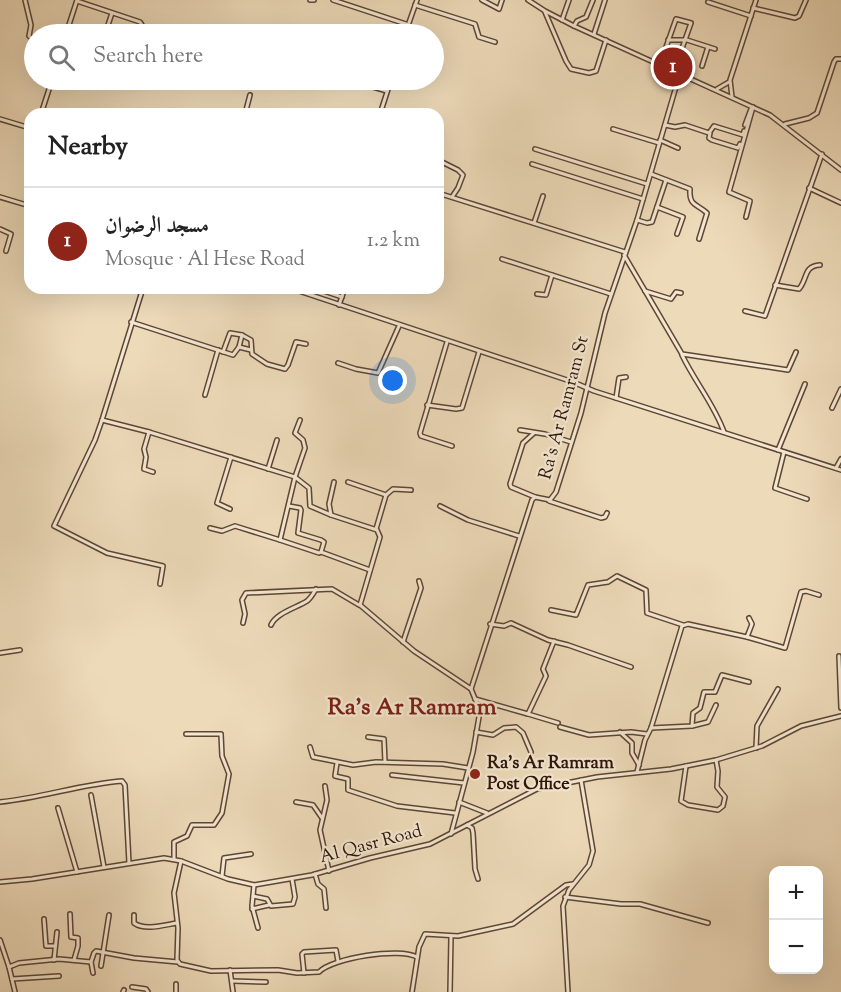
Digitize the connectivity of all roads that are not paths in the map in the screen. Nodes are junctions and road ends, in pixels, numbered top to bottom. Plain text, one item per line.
1 (26, 0) edge
2 (77, 0) edge
3 (333, 0) edge
4 (417, 0) edge
5 (482, 0) edge
6 (502, 0) edge
7 (528, 0) edge
8 (569, 0) edge
9 (593, 0) edge
10 (605, 0) edge
11 (756, 0) edge
12 (806, 0) edge
13 (708, 2) dead end
14 (415, 5) junction
15 (753, 8) junction
16 (545, 11) junction
17 (112, 13) junction
18 (751, 16) junction
19 (562, 20) junction
20 (31, 24) edge
21 (69, 24) edge
22 (108, 24) edge
23 (142, 24) edge
24 (406, 24) edge
25 (409, 24) edge
26 (574, 26) junction
27 (594, 34) junction
28 (606, 40) junction
29 (668, 40) junction
30 (685, 40) junction
31 (495, 42) dead end
32 (708, 47) junction
33 (715, 50) dead end
34 (680, 54) dead end
35 (841, 59) edge
36 (660, 64) junction
37 (702, 66) dead end
38 (680, 73) junction
39 (730, 80) junction
40 (716, 89) junction
41 (49, 90) edge
42 (384, 90) edge
43 (387, 91) joint
44 (250, 95) dead end
45 (732, 97) junction
46 (753, 107) junction
47 (43, 108) edge
48 (247, 108) edge
49 (382, 108) edge
50 (0, 119) edge
51 (784, 124) junction
52 (664, 125) junction
53 (24, 127) edge
54 (613, 129) dead end
55 (710, 133) junction
56 (743, 135) junction
57 (660, 142) junction
58 (741, 142) junction
59 (678, 148) dead end
60 (535, 149) dead end
61 (822, 154) junction
62 (444, 163) edge
63 (532, 164) dead end
64 (841, 170) edge
65 (651, 174) junction
66 (666, 180) junction
67 (647, 184) junction
68 (809, 188) junction
69 (444, 195) edge
70 (543, 196) dead end
71 (0, 197) edge
72 (452, 197) junction
73 (643, 199) junction
74 (841, 203) edge
75 (24, 204) edge
76 (657, 207) junction
77 (746, 217) dead end
78 (637, 220) junction
79 (534, 223) junction
80 (0, 229) edge
81 (677, 234) dead end
82 (699, 239) dead end
83 (6, 252) dead end
84 (625, 254) junction
85 (502, 259) dead end
86 (820, 265) dead end
87 (552, 275) junction
88 (776, 285) junction
89 (645, 291) junction
90 (681, 293) dead end
91 (141, 294) edge
92 (307, 294) edge
93 (320, 294) edge
94 (334, 294) edge
95 (343, 294) edge
96 (537, 294) dead end
97 (611, 294) junction
98 (342, 297) junction
99 (318, 298) junction
100 (339, 306) junction
101 (745, 311) dead end
102 (132, 322) junction
103 (399, 326) junction
104 (242, 335) junction
105 (447, 342) junction
106 (306, 344) dead end
107 (239, 347) junction
108 (218, 350) junction
109 (251, 350) junction
110 (223, 352) junction
111 (479, 352) junction
112 (796, 352) dead end
113 (682, 354) junction
114 (338, 363) dead end
115 (626, 376) dead end
116 (805, 384) dead end
117 (587, 388) junction
118 (841, 389) edge
119 (205, 395) dead end
120 (616, 398) junction
121 (428, 405) junction
122 (832, 408) dead end
123 (102, 420) junction
124 (300, 420) dead end
125 (520, 430) dead end
126 (148, 432) junction
127 (724, 432) junction
128 (534, 433) junction
129 (277, 440) dead end
130 (571, 442) junction
131 (452, 446) dead end
132 (778, 450) junction
133 (784, 452) junction
134 (231, 457) junction
135 (841, 459) edge
136 (268, 469) junction
137 (839, 469) edge
138 (153, 472) dead end
139 (295, 477) junction
140 (334, 482) dead end
141 (348, 482) dead end
142 (411, 490) dead end
143 (386, 495) junction
144 (535, 497) junction
145 (807, 499) dead end
146 (548, 500) junction
147 (289, 505) junction
148 (440, 506) dead end
149 (230, 509) dead end
150 (607, 513) dead end
151 (332, 515) junction
152 (210, 528) dead end
153 (376, 529) junction
154 (519, 536) junction
155 (280, 540) junction
156 (321, 552) junction
157 (370, 570) junction
158 (419, 581) dead end
159 (160, 585) dead end
160 (316, 590) junction
161 (819, 595) dead end
162 (360, 605) junction
163 (551, 610) dead end
164 (749, 618) dead end
165 (243, 623) dead end
166 (490, 624) junction
167 (271, 625) dead end
168 (683, 625) junction
169 (747, 637) junction
170 (554, 641) junction
171 (403, 642) junction
172 (20, 650) dead end
173 (0, 653) edge
174 (838, 656) dead end
175 (631, 667) dead end
176 (749, 682) dead end
177 (471, 689) junction
178 (778, 689) dead end
179 (476, 699) junction
180 (716, 705) dead end
181 (841, 708) edge
182 (528, 714) junction
183 (841, 716) edge
184 (692, 726) junction
185 (651, 728) junction
186 (476, 732) junction
187 (620, 732) junction
188 (647, 734) junction
189 (186, 735) dead end
190 (368, 737) dead end
191 (310, 747) dead end
192 (756, 748) junction
193 (531, 752) dead end
194 (716, 760) junction
195 (385, 762) junction
196 (337, 763) junction
197 (639, 765) junction
198 (687, 766) junction
199 (468, 768) junction
200 (637, 772) junction
201 (392, 775) dead end
202 (581, 780) junction
203 (464, 783) junction
204 (326, 786) dead end
205 (91, 795) dead end
206 (0, 802) edge
207 (296, 802) dead end
208 (459, 802) junction
209 (58, 808) dead end
210 (455, 813) junction
211 (488, 813) junction
212 (322, 818) junction
213 (467, 825) junction
214 (451, 834) junction
215 (251, 854) dead end
216 (174, 859) junction
217 (181, 861) junction
218 (129, 863) junction
219 (104, 867) junction
220 (329, 871) junction
221 (77, 872) junction
222 (315, 874) junction
223 (222, 876) junction
224 (292, 879) junction
225 (478, 879) dead end
226 (0, 882) edge
227 (573, 884) junction
228 (254, 885) junction
229 (253, 896) junction
230 (565, 897) junction
231 (269, 905) junction
232 (326, 908) dead end
233 (252, 909) junction
234 (70, 914) dead end
235 (109, 915) dead end
236 (134, 915) dead end
237 (44, 919) dead end
238 (177, 923) junction
239 (708, 923) dead end
240 (258, 928) dead end
241 (57, 932) dead end
242 (451, 936) junction
243 (0, 940) edge
244 (55, 946) junction
245 (103, 952) junction
246 (417, 957) junction
247 (54, 960) junction
248 (74, 960) junction
249 (338, 961) junction
250 (91, 962) junction
251 (178, 962) junction
252 (9, 966) junction
253 (101, 966) dead end
254 (230, 970) junction
255 (93, 973) dead end
256 (304, 973) junction
257 (58, 976) dead end
258 (12, 979) junction
259 (231, 981) junction
260 (266, 982) dead end
261 (176, 984) dead end
262 (132, 987) dead end
263 (15, 992) edge
264 (148, 992) edge
265 (176, 992) edge
266 (233, 992) edge
267 (412, 992) edge
268 (450, 992) edge
269 (568, 992) edge

1 - 20 street
2 - 17 street
2 - 21 street
3 - 24 street
4 - 14 street
5 - 6 street
7 - 16 street
8 - 19 street
9 - 26 street
10 - 27 street
11 - 15 street
12 - 15 street
13 - 18 street
14 - 25 street
14 - 31 street
15 - 18 street
16 - 19 street
16 - 28 street
17 - 22 street
17 - 23 street
18 - 39 street
19 - 26 street
26 - 27 street
27 - 28 street
28 - 36 street
29 - 30 street
29 - 30 street
29 - 36 street
30 - 32 street
30 - 34 street
32 - 33 street
32 - 37 street
35 - 51 street
36 - 38 street
38 - 40 street
38 - 52 street, Ra’s Ar Ramram St
39 - 40 street
39 - 45 street
40 - 45 street
41 - 47 street
42 - 43 street
43 - 49 street
44 - 48 street
45 - 46 street
46 - 51 street
46 - 56 street
46 - 58 street
50 - 53 street
51 - 61 street
52 - 55 street
52 - 57 street, Ra’s Ar Ramram St
54 - 57 street
55 - 56 street
55 - 58 street
56 - 58 street
57 - 59 street
57 - 65 street, Ra’s Ar Ramram St
58 - 77 street
60 - 67 street
61 - 64 street
61 - 68 street
62 - 72 street
63 - 73 street
65 - 66 street
65 - 67 street, Ra’s Ar Ramram St
66 - 76 street
66 - 82 street
67 - 73 street, Ra’s Ar Ramram St
68 - 74 street
68 - 88 street
69 - 72 street
70 - 79 street
71 - 75 street
72 - 79 street
73 - 78 street, Ra’s Ar Ramram St
76 - 78 street
76 - 81 street
78 - 84 street, Ra’s Ar Ramram St
79 - 84 street
80 - 83 street
84 - 89 street
84 - 97 street, Ra’s Ar Ramram St
85 - 87 street
86 - 88 street
87 - 96 street
87 - 97 street
88 - 101 street
89 - 90 street
89 - 113 street
91 - 102 street
92 - 99 street
93 - 99 street
94 - 98 street
95 - 98 street
97 - 117 street, Ra’s Ar Ramram St
98 - 100 street
99 - 100 street
100 - 103 street
102 - 108 street
102 - 123 street
103 - 105 street
103 - 114 street
104 - 107 street
104 - 109 street
104 - 110 street
105 - 111 street
105 - 121 street
106 - 109 street
107 - 109 street
107 - 110 street
108 - 110 street
108 - 119 street
111 - 117 street
111 - 121 street
112 - 113 street
113 - 127 street
115 - 120 street
116 - 132 street
117 - 120 street
117 - 130 street, Ra’s Ar Ramram St
118 - 122 street
120 - 127 street
121 - 131 street
123 - 126 street
123 - 159 street
124 - 139 street
125 - 128 street
126 - 134 street
126 - 138 street
127 - 132 street
128 - 130 street
128 - 144 street
129 - 136 street
130 - 146 street, Ra’s Ar Ramram St
132 - 133 street
133 - 137 street
133 - 145 street
134 - 136 street
134 - 149 street
135 - 137 street
136 - 139 street
139 - 147 street
139 - 151 street
140 - 151 street
141 - 143 street
142 - 143 street
143 - 153 street
144 - 146 street, Ra’s Ar Ramram St
144 - 154 street, Ra’s Ar Ramram St
146 - 150 street
147 - 155 street
147 - 156 street
148 - 154 street
151 - 153 street
152 - 155 street
153 - 157 street
154 - 166 street, Ra’s Ar Ramram St
155 - 156 street
156 - 157 street
157 - 162 street
158 - 171 street
160 - 162 street
160 - 165 street
160 - 167 street
161 - 169 street
162 - 171 street
163 - 168 street
164 - 169 street
166 - 170 street
166 - 177 street, Ra’s Ar Ramram St
168 - 169 street
168 - 185 street
170 - 175 street
170 - 182 street
171 - 177 street
172 - 173 street
174 - 181 street
176 - 184 street
177 - 179 street
178 - 192 street
179 - 182 street
179 - 186 street
180 - 184 street
182 - 187 street
183 - 192 street, Al Qasr Road
184 - 185 street
185 - 188 street
186 - 193 street
186 - 199 street
187 - 188 street
187 - 197 street
188 - 197 street
189 - 216 street
190 - 195 street
191 - 196 street
192 - 194 street, Al Qasr Road
194 - 198 street, Al Qasr Road
194 - 198 street
195 - 196 street
195 - 199 street
196 - 210 street
197 - 200 street
198 - 200 street, Al Qasr Road
199 - 203 street
200 - 202 street, Al Qasr Road
201 - 203 street
202 - 211 street, Al Qasr Road
202 - 227 street
203 - 208 street
204 - 212 street
205 - 219 street
206 - 218 street
207 - 212 street
208 - 210 street
208 - 211 street
209 - 221 street
210 - 214 street
211 - 213 street, Al Qasr Road
212 - 220 street
213 - 214 street, Al Qasr Road
213 - 225 street
214 - 220 street, Al Qasr Road
215 - 223 street
216 - 217 street, Al Qasr Road
216 - 218 street, Al Qasr Road
217 - 223 street, Al Qasr Road
217 - 238 street
218 - 219 street, Al Qasr Road
219 - 221 street, Al Qasr Road
220 - 222 street, Al Qasr Road
221 - 226 street, Al Qasr Road
222 - 224 street, Al Qasr Road
222 - 232 street
223 - 228 street, Al Qasr Road
224 - 228 street, Al Qasr Road
224 - 231 street
227 - 230 street
227 - 242 street
228 - 229 street
229 - 231 street
229 - 233 street
230 - 239 street
230 - 269 street
231 - 233 street
233 - 240 street
234 - 248 street
235 - 245 street
236 - 238 street
237 - 244 street
238 - 251 street
241 - 244 street
242 - 246 street
242 - 268 street
243 - 252 street
244 - 247 street
245 - 250 street
245 - 251 street
245 - 253 street
246 - 249 street
246 - 267 street
247 - 248 street
247 - 252 street
248 - 250 street
249 - 256 street
249 - 256 street
250 - 255 street
251 - 254 street
252 - 258 street
254 - 256 street
254 - 259 street
257 - 258 street
258 - 263 street
259 - 260 street
259 - 266 street
261 - 265 street
262 - 264 street

